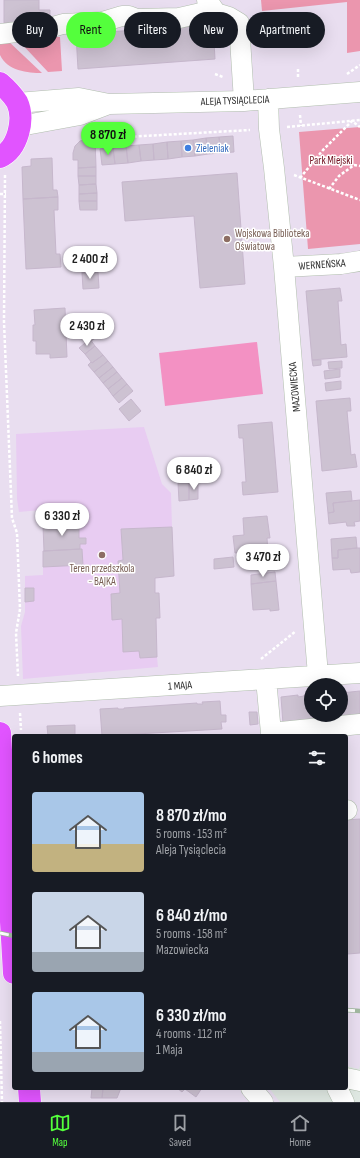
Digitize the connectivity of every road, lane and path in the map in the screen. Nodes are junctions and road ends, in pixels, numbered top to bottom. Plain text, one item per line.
1 (210, 5) edge
2 (0, 34) edge
3 (0, 83) edge
4 (360, 92) edge
5 (268, 99) junction
6 (244, 100) junction
7 (17, 103) junction
8 (109, 104) junction
9 (360, 120) edge
10 (352, 121) junction
11 (20, 126) junction
12 (360, 127) edge
13 (269, 129) junction
14 (88, 133) dead end
15 (0, 157) edge
16 (360, 166) edge
17 (290, 174) dead end
18 (300, 178) junction
19 (328, 189) junction
20 (0, 194) edge
21 (360, 200) edge
22 (360, 261) edge
23 (284, 267) junction
24 (301, 627) dead end
25 (261, 660) dead end
26 (360, 673) edge
27 (318, 675) junction
28 (266, 679) junction
29 (10, 695) edge
30 (360, 724) edge
31 (10, 734) edge
32 (10, 835) edge
33 (4, 869) edge
34 (12, 952) edge
35 (0, 1021) edge
36 (0, 1076) edge
37 (348, 1078) edge
38 (360, 1081) edge
39 (19, 1090) edge
40 (29, 1090) edge
41 (253, 1090) edge
42 (337, 1090) edge
43 (2, 1102) edge
44 (19, 1102) edge
45 (30, 1102) edge
46 (263, 1102) edge
47 (344, 1102) edge

1 - 2 street
1 - 6 street
3 - 7 main road
4 - 5 street, ALEJA TYSIĄCLECIA
5 - 6 street, ALEJA TYSIĄCLECIA
5 - 13 street, MAZOWIECKA
6 - 8 street, ALEJA TYSIĄCLECIA
7 - 8 street, ALEJA TYSIĄCLECIA
7 - 11 main road
8 - 11 street, ALEJA TYSIĄCLECIA
9 - 10 path
10 - 12 path
10 - 13 path
10 - 18 path
11 - 15 main road
13 - 14 path
13 - 23 street, MAZOWIECKA
16 - 19 path
17 - 18 path
18 - 19 path
19 - 21 path
20 - 29 path
22 - 23 street, WERNEŃSKA
23 - 27 street, MAZOWIECKA
24 - 25 path
26 - 27 street, 1 MAJA
27 - 28 street, 1 MAJA
28 - 29 street, 1 MAJA
28 - 30 street
29 - 31 path
31 - 32 main road
32 - 33 main road
33 - 34 main road
35 - 36 path
36 - 43 path
37 - 38 street
39 - 44 main road
40 - 45 main road
41 - 46 street
42 - 47 street

